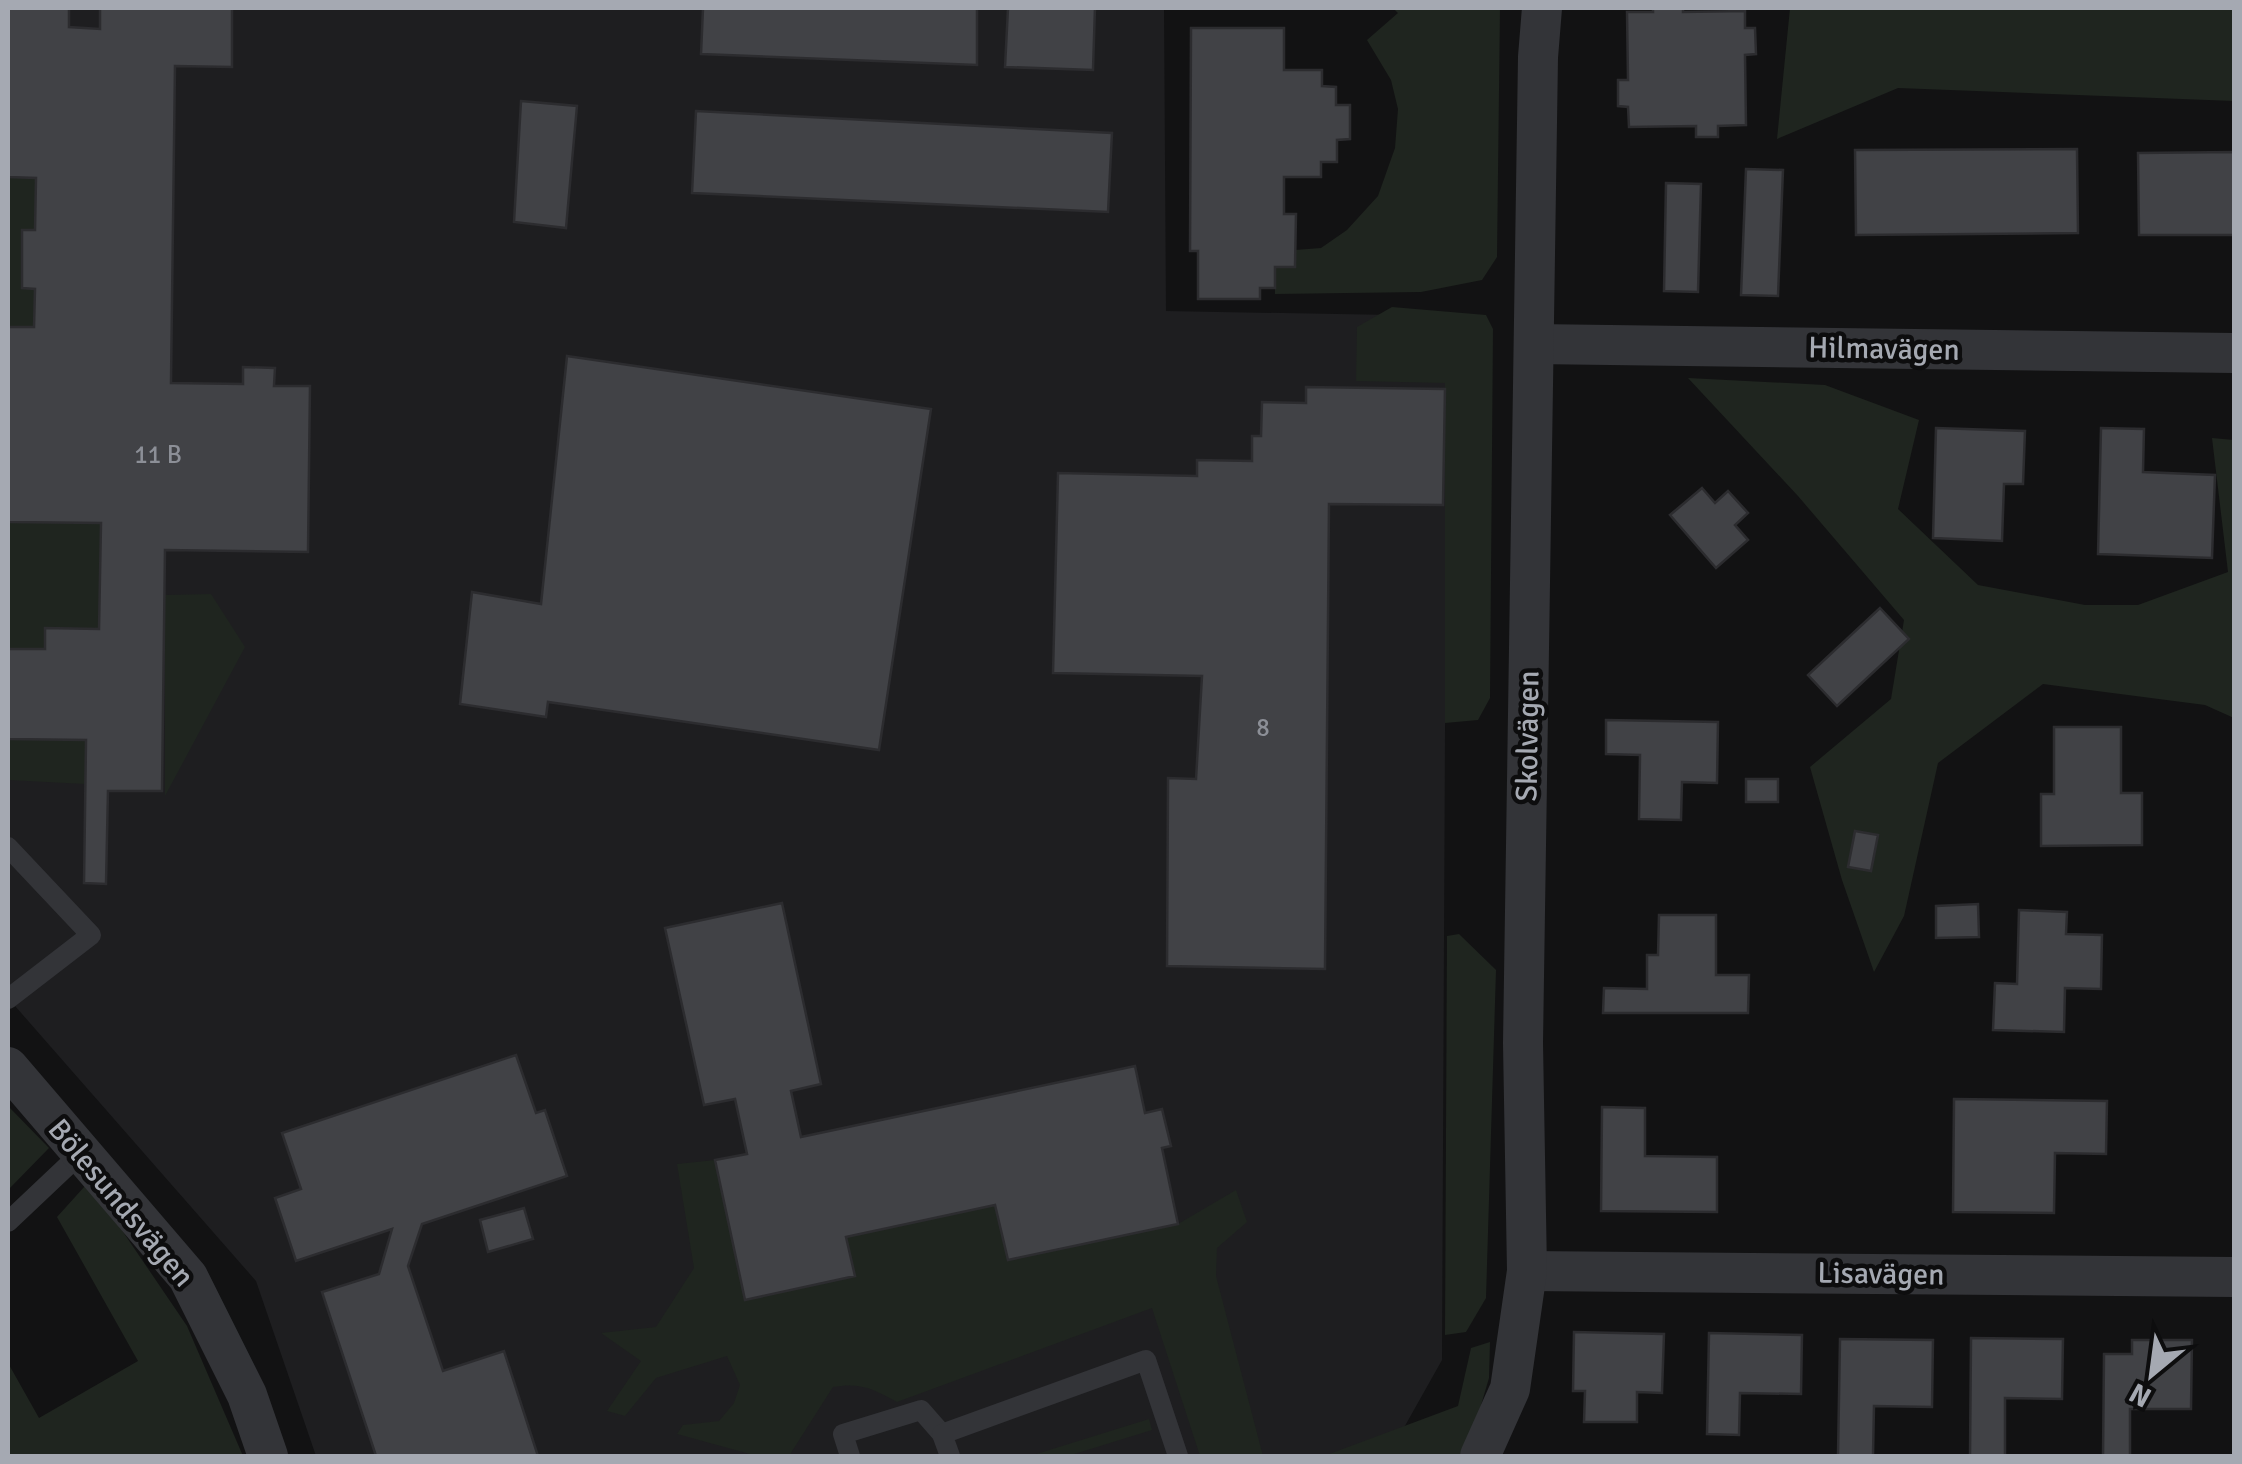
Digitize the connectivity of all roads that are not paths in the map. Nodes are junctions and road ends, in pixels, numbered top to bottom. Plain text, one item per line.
1 (1542, 8) edge
2 (1534, 344) junction
3 (2234, 353) edge
4 (8, 847) edge
5 (8, 999) edge
6 (8, 1067) edge
7 (81, 1153) junction
8 (8, 1222) edge
9 (1527, 1271) junction
10 (2234, 1278) edge
11 (942, 1434) junction
12 (268, 1456) edge
13 (850, 1456) edge
14 (950, 1456) edge
15 (1178, 1456) edge
16 (1480, 1456) edge

1 - 2 street, Skolvägen
2 - 3 street, Hilmavägen
2 - 9 street, Skolvägen
4 - 5 lane
6 - 7 street, Bölesundsvägen
7 - 8 lane
7 - 12 street, Bölesundsvägen
9 - 10 street, Lisavägen
9 - 16 street, Skolvägen
11 - 13 lane
11 - 14 lane
11 - 15 lane

